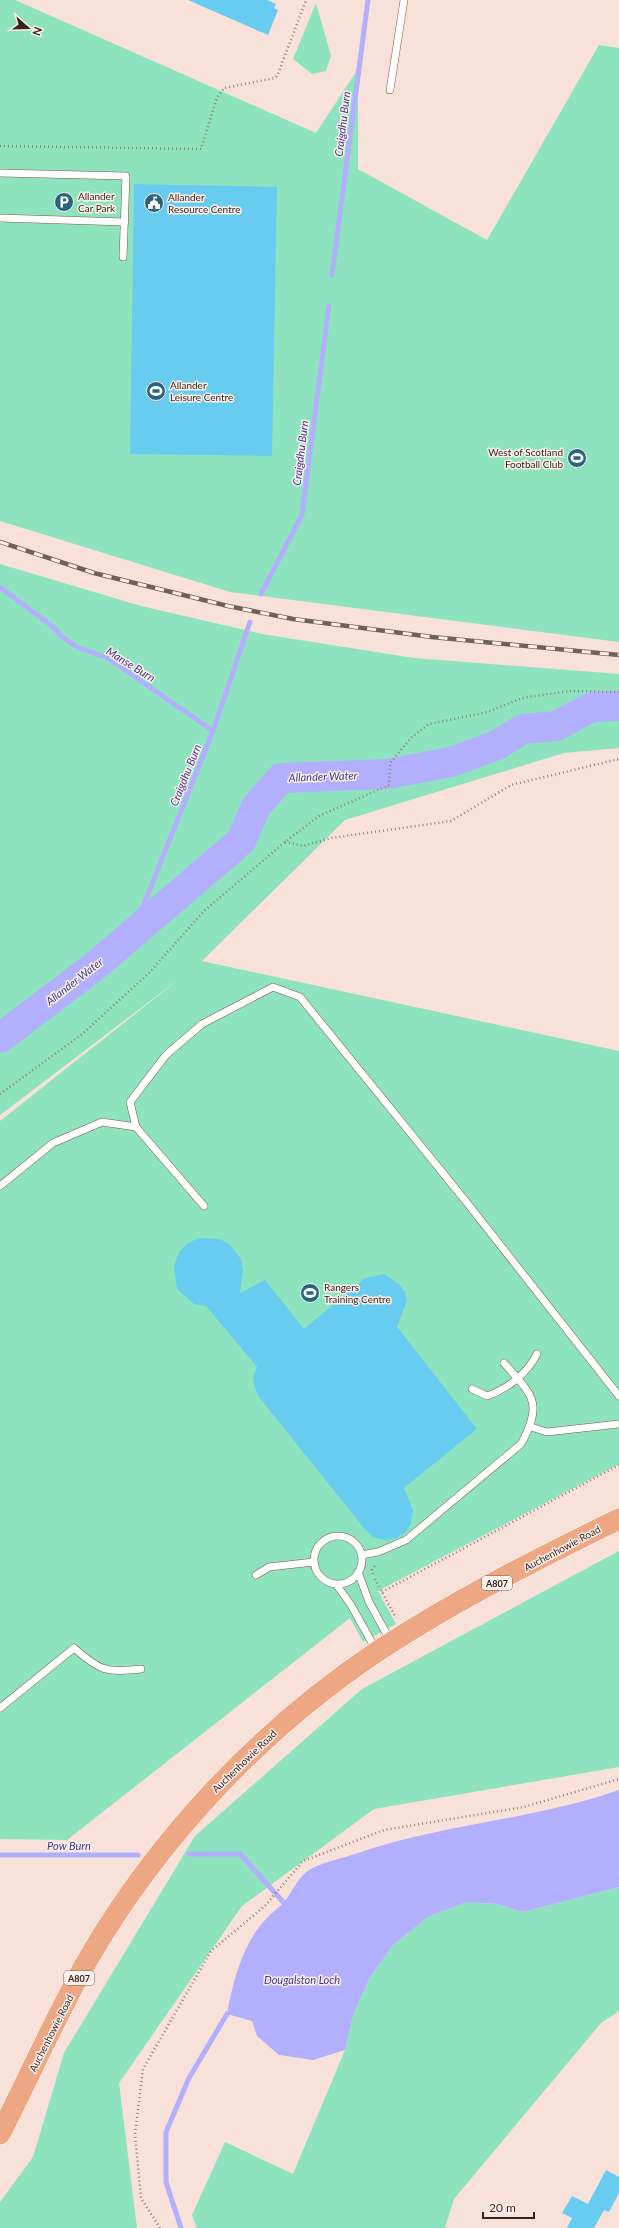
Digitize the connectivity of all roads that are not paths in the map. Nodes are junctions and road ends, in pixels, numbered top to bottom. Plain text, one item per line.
1 (404, 0) edge
2 (390, 90) dead end
3 (0, 173) edge
4 (0, 218) edge
5 (125, 222) junction
6 (123, 257) dead end
7 (136, 1128) junction
8 (0, 1186) edge
9 (204, 1206) dead end
10 (537, 1354) dead end
11 (504, 1363) dead end
12 (517, 1378) junction
13 (472, 1389) dead end
14 (619, 1396) edge
15 (619, 1424) edge
16 (531, 1427) junction
17 (619, 1519) edge
18 (361, 1555) junction
19 (314, 1562) junction
20 (358, 1572) junction
21 (256, 1575) dead end
22 (336, 1584) junction
23 (391, 1643) junction
24 (141, 1669) dead end
25 (0, 1708) edge
26 (0, 2134) edge

1 - 2 lane
3 - 5 lane
4 - 5 lane
5 - 6 lane
7 - 8 lane
7 - 9 lane
7 - 14 lane
10 - 12 lane
11 - 12 lane
12 - 13 lane
12 - 16 lane
15 - 16 lane
16 - 18 lane
17 - 23 main road, Auchenhowie Road / A807
18 - 19 lane
18 - 20 lane
19 - 21 lane
19 - 22 lane
20 - 22 lane
20 - 23 lane
22 - 23 lane
23 - 26 main road, Auchenhowie Road / A807
24 - 25 lane

